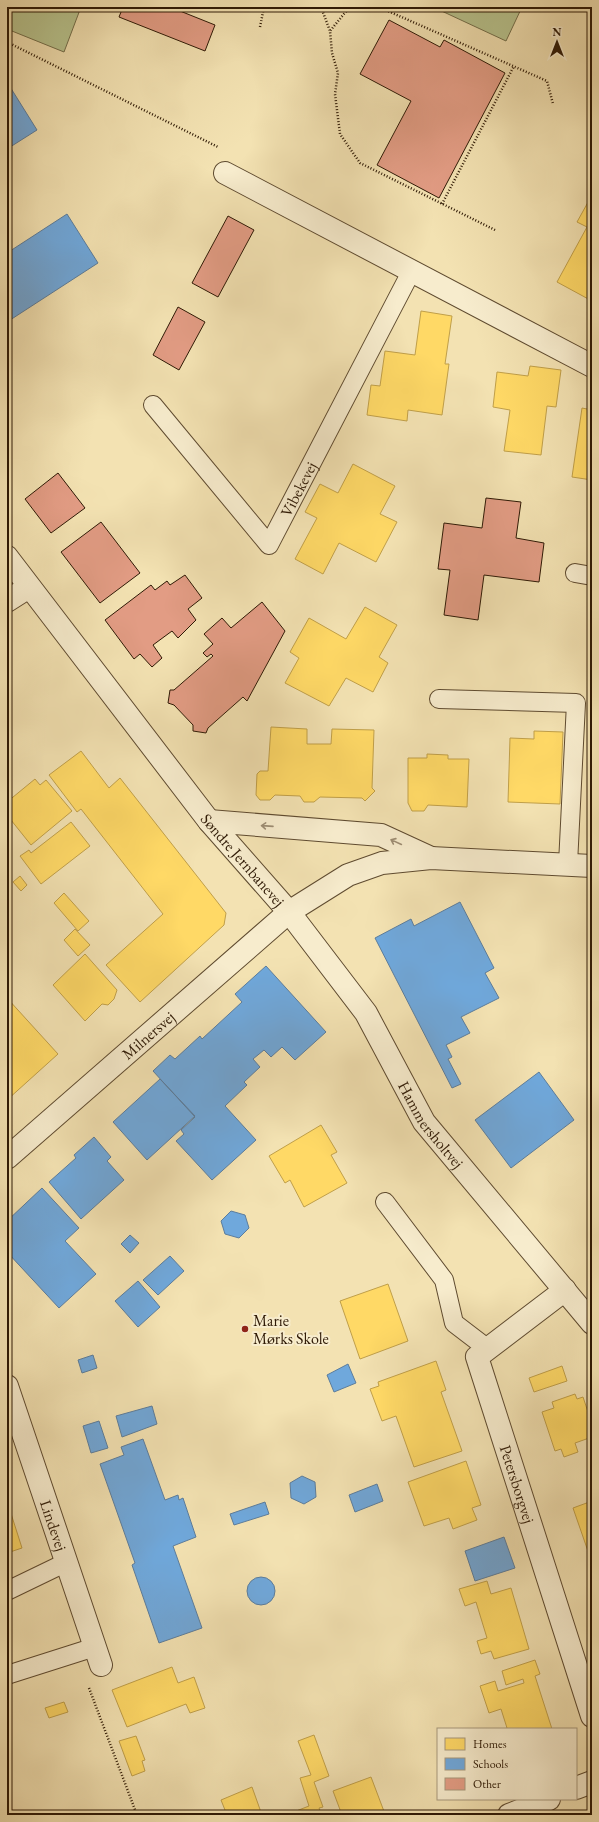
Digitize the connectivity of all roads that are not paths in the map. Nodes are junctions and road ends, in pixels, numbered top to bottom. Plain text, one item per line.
1 (225, 173) road end
2 (411, 272) junction
3 (592, 366) edge
4 (153, 405) dead end
5 (7, 557) edge
6 (28, 587) junction
7 (7, 601) edge
8 (439, 699) dead end
9 (209, 821) junction
10 (431, 858) junction
11 (568, 864) junction
12 (592, 866) edge
13 (289, 912) junction
14 (7, 1158) edge
15 (385, 1202) dead end
16 (565, 1290) junction
17 (592, 1323) edge
18 (488, 1349) junction
19 (7, 1386) edge
20 (67, 1562) junction
21 (7, 1590) edge
22 (98, 1656) joint
23 (7, 1675) edge
24 (592, 1716) edge
25 (592, 1782) edge
26 (577, 1788) edge
27 (546, 1800) edge
28 (509, 1815) edge

1 - 2 street
2 - 3 street
2 - 4 lane, Vibekevej
5 - 6 street, Søndre Jernbanevej
6 - 7 street
6 - 9 street, Søndre Jernbanevej
8 - 11 lane
10 -> 9 street
9 - 13 street, Søndre Jernbanevej
10 - 11 street, Søndre Jernbanevej
10 - 13 street, Søndre Jernbanevej
11 - 12 street, Søndre Jernbanevej
13 - 14 street, Milnersvej
13 - 16 street, Hammersholtvej
15 - 18 lane
16 - 17 street, Hammersholtvej
16 - 18 street, Petersborgvej
18 - 24 street, Petersborgvej
19 - 20 street, Lindevej
20 - 21 lane
20 - 22 street, Lindevej
22 - 23 lane
25 - 26 street
27 - 28 street

